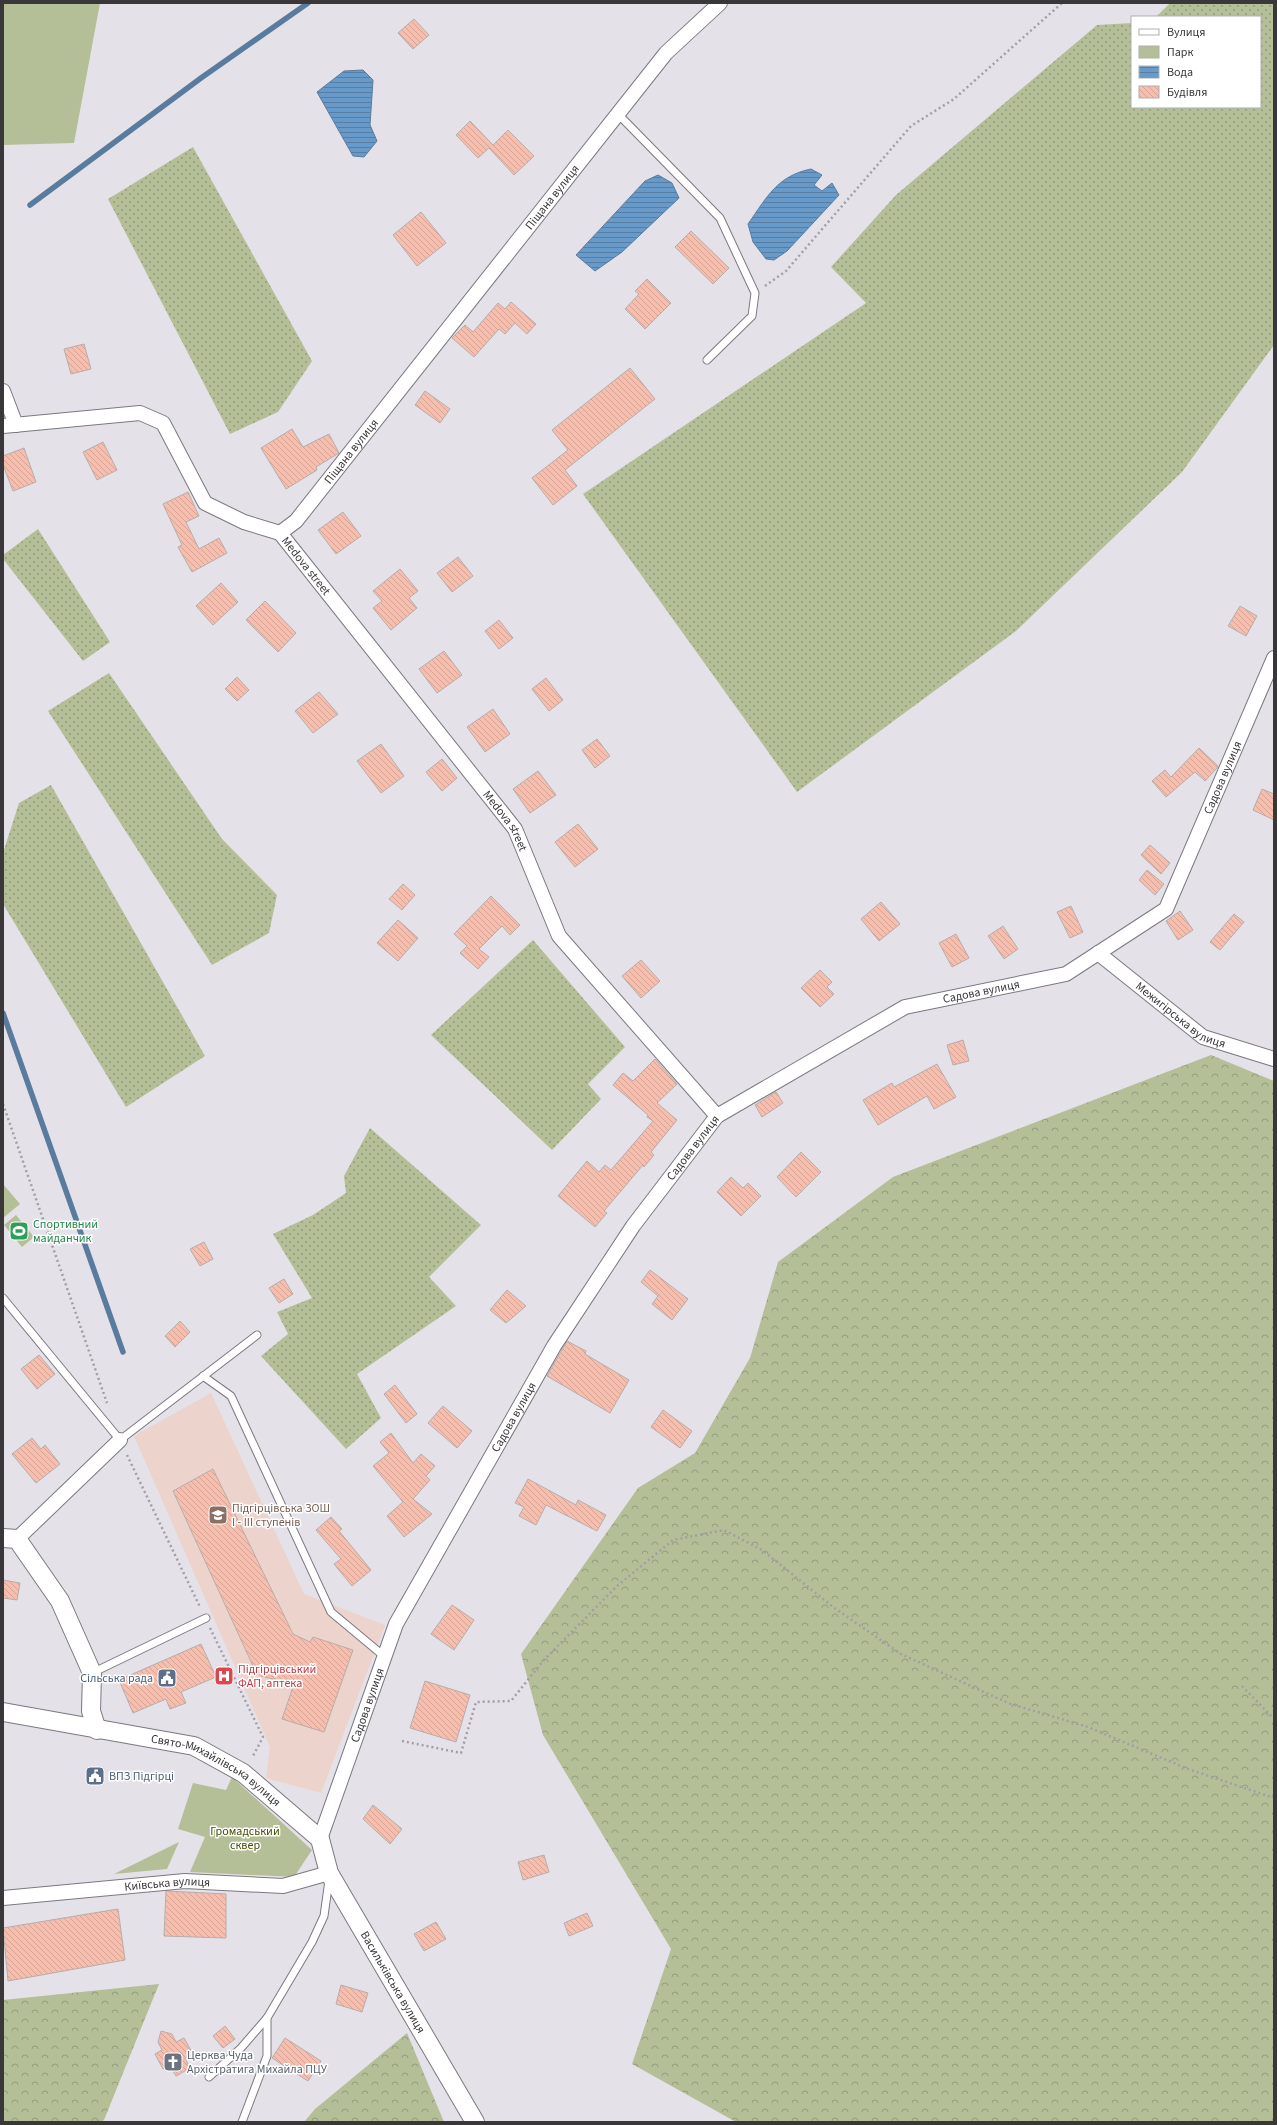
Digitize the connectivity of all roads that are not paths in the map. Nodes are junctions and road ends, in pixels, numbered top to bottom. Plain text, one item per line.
1 (720, 3) edge
2 (618, 114) junction
3 (707, 360) dead end
4 (3, 391) edge
5 (9, 425) edge
6 (280, 532) junction
7 (1274, 658) edge
8 (1098, 953) junction
9 (1274, 1059) edge
10 (717, 1116) junction
11 (3, 1298) edge
12 (257, 1335) dead end
13 (203, 1376) junction
14 (120, 1440) junction
15 (10, 1538) edge
16 (206, 1618) dead end
17 (385, 1657) junction
18 (92, 1673) junction
19 (3, 1712) edge
20 (97, 1730) junction
21 (320, 1839) junction
22 (330, 1873) junction
23 (3, 1898) edge
24 (267, 2018) junction
25 (209, 2077) dead end
26 (242, 2122) edge
27 (475, 2122) edge

1 - 2 street, Піщана вулиця
2 - 3 lane
2 - 6 street, Піщана вулиця
4 - 5 street
5 - 6 street
6 - 10 street, Medova street
7 - 8 street, Садова вулиця
8 - 9 street, Межигірська вулиця
8 - 10 street, Садова вулиця
10 - 17 street, Садова вулиця
11 - 14 lane
12 - 13 lane
13 - 14 lane
13 - 17 lane
14 - 15 street
15 - 18 street
16 - 18 lane
17 - 21 street, Садова вулиця
18 - 20 street
19 - 20 street, Свято-Михайлівська вулиця
20 - 21 street, Свято-Михайлівська вулиця
21 - 22 street, Васильківська вулиця
22 - 23 street, Київська вулиця
22 - 24 lane
22 - 27 street, Васильківська вулиця
24 - 25 lane
24 - 26 lane

